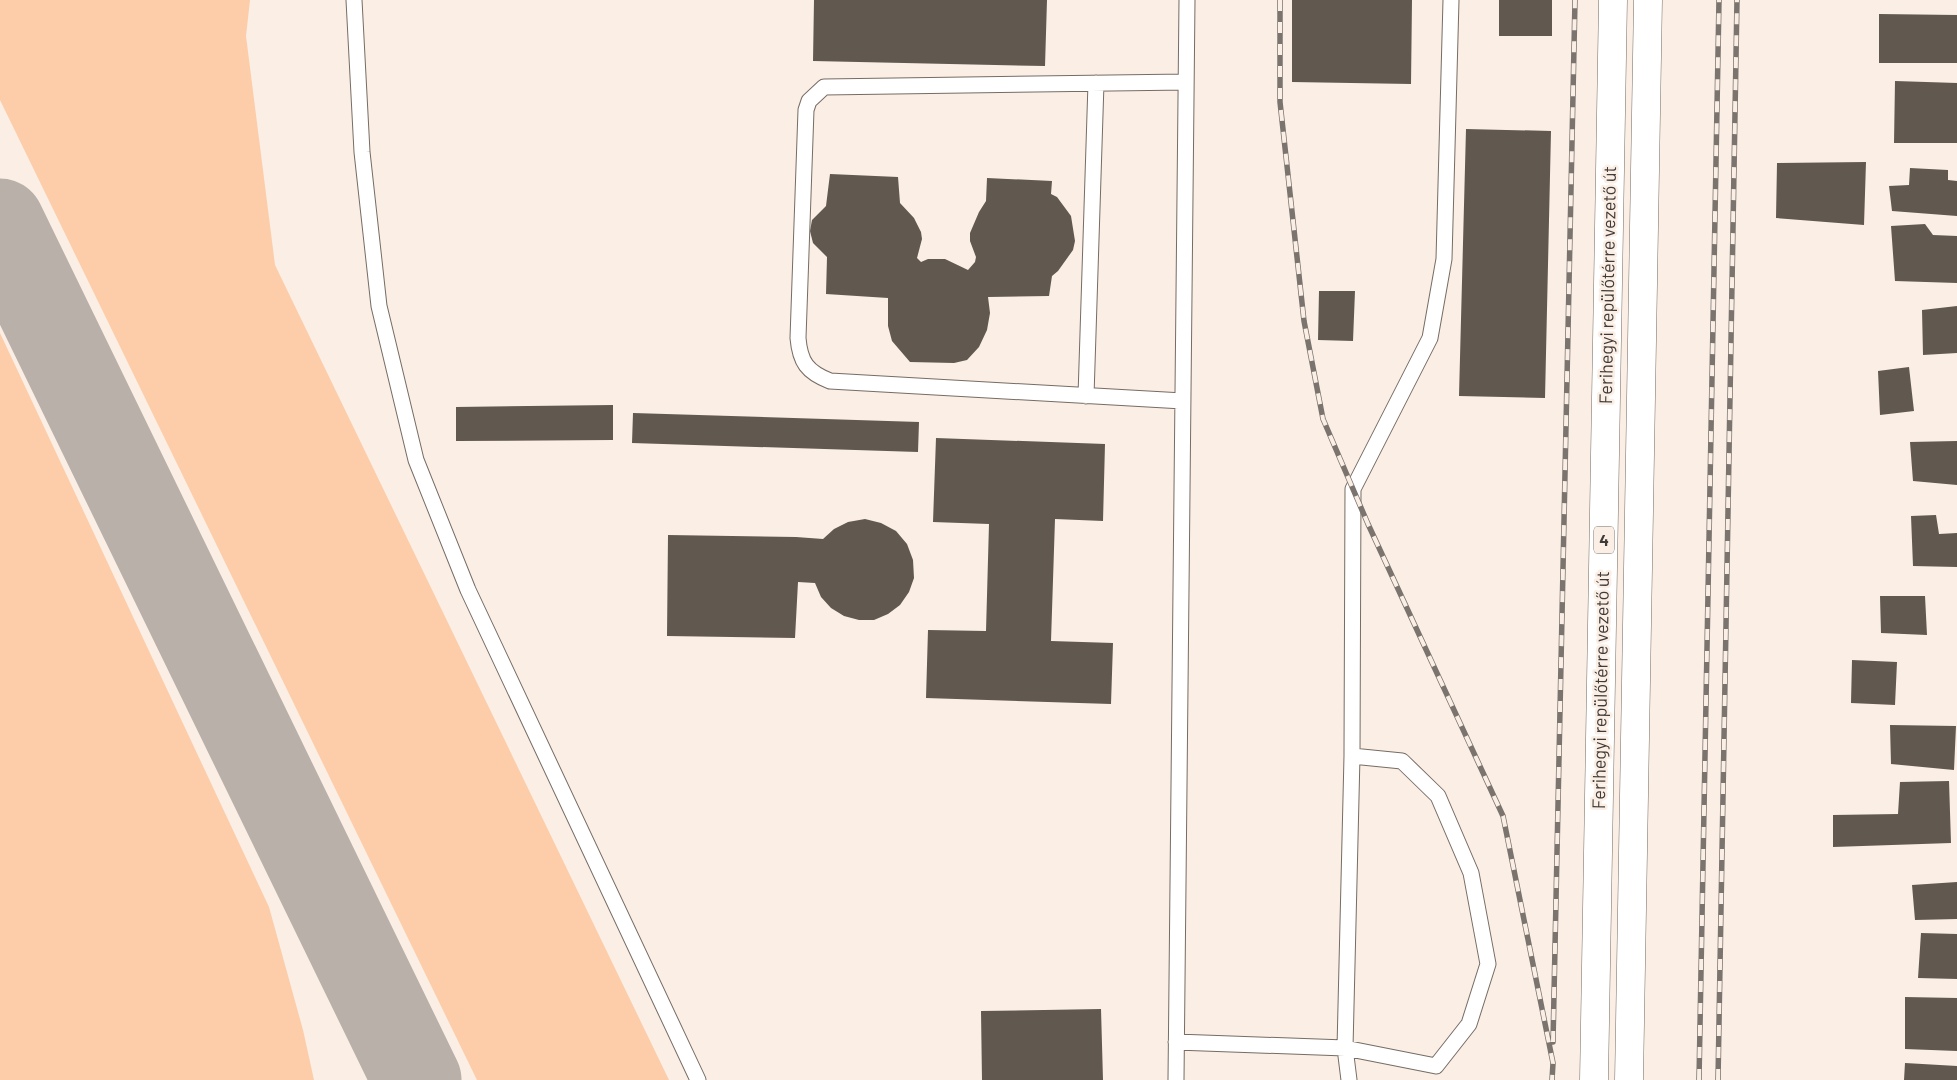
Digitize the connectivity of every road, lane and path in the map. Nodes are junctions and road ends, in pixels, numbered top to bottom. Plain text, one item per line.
1 (354, 0) edge
2 (1187, 0) edge
3 (1451, 0) edge
4 (1613, 0) edge
5 (1648, 0) edge
6 (1186, 82) junction
7 (1096, 83) junction
8 (1086, 396) junction
9 (1183, 401) junction
10 (1352, 756) junction
11 (1176, 1042) junction
12 (1345, 1048) junction
13 (698, 1080) edge
14 (1176, 1080) edge
15 (1349, 1080) edge
16 (1594, 1080) edge
17 (1629, 1080) edge

1 - 13 lane
2 - 6 lane
3 - 10 lane
4 - 16 main road, Ferihegyi repülőtérre vezető út / 4
5 - 17 main road, Ferihegyi repülőtérre vezető út / 4
6 - 7 lane
6 - 9 lane
7 - 8 lane
7 - 8 lane
8 - 9 lane
9 - 11 lane
10 - 12 lane
10 - 12 lane
11 - 12 lane
11 - 14 lane
12 - 15 lane

